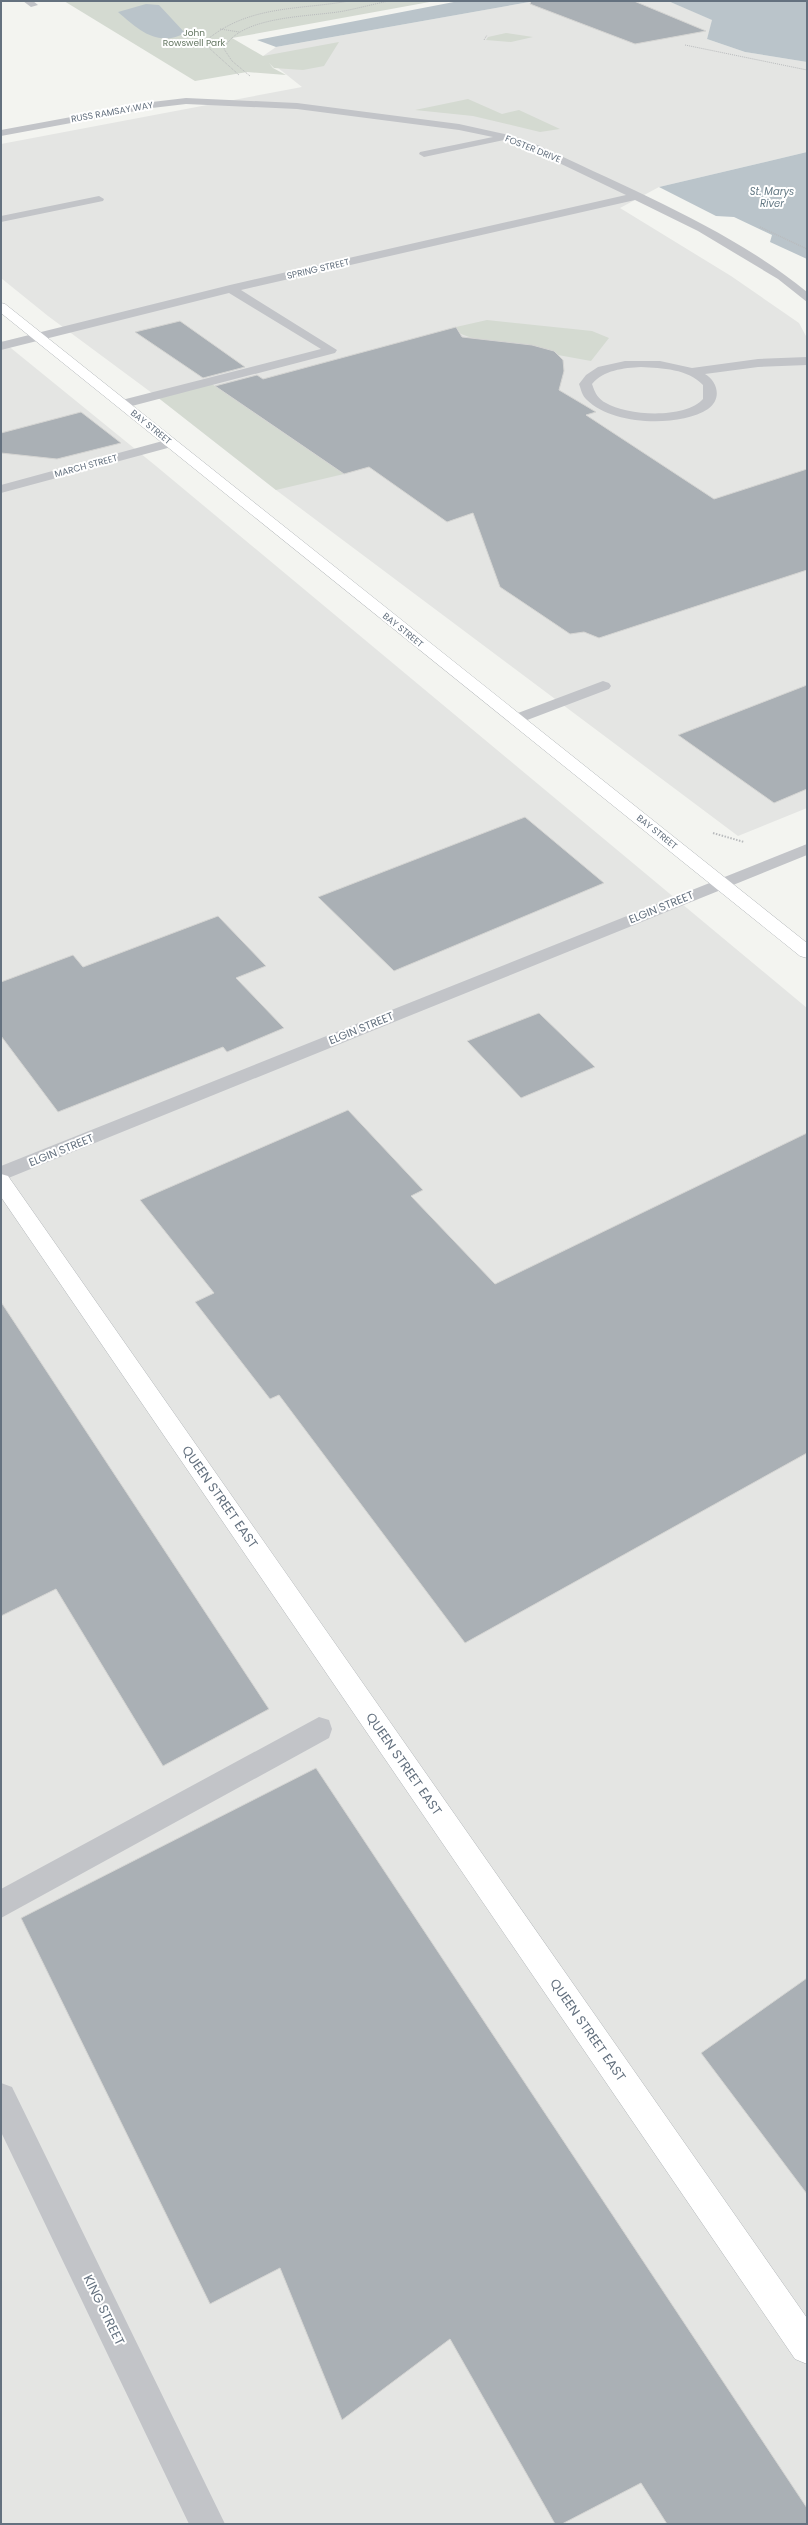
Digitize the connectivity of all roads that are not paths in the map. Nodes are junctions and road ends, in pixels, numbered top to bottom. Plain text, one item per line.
1 (225, 101) joint
2 (1, 132) edge
3 (509, 138) junction
4 (424, 154) dead end
5 (636, 196) junction
6 (99, 199) dead end
7 (1, 219) edge
8 (230, 289) junction
9 (807, 298) edge
10 (1, 307) edge
11 (38, 338) junction
12 (1, 346) edge
13 (807, 361) edge
14 (691, 372) junction
15 (123, 404) junction
16 (170, 443) junction
17 (1, 489) edge
18 (603, 686) dead end
19 (516, 719) junction
20 (807, 849) edge
21 (721, 883) junction
22 (807, 952) edge
23 (1, 1174) edge
24 (1, 1181) edge
25 (319, 1729) dead end
26 (1, 1904) edge
27 (1, 2098) edge
28 (807, 2347) edge
29 (207, 2524) edge

1 - 2 street, RUSS RAMSAY WAY
1 - 3 street, FOSTER DRIVE
3 - 4 street
3 - 5 street, FOSTER DRIVE
5 - 8 street, SPRING STREET
5 - 9 street, FOSTER DRIVE
6 - 7 street
8 - 11 street, SPRING STREET
8 - 15 street
10 - 11 main road, BAY STREET
11 - 12 street, SPRING STREET
11 - 15 main road, BAY STREET
13 - 14 street
14 - 14 street
15 - 16 main road, BAY STREET
16 - 17 street, MARCH STREET
16 - 19 main road, BAY STREET
18 - 19 street
19 - 21 main road, BAY STREET
20 - 21 street, ELGIN STREET
21 - 22 main road, BAY STREET
21 - 23 street, ELGIN STREET
24 - 28 main road, QUEEN STREET EAST
25 - 26 street
27 - 29 street, KING STREET

